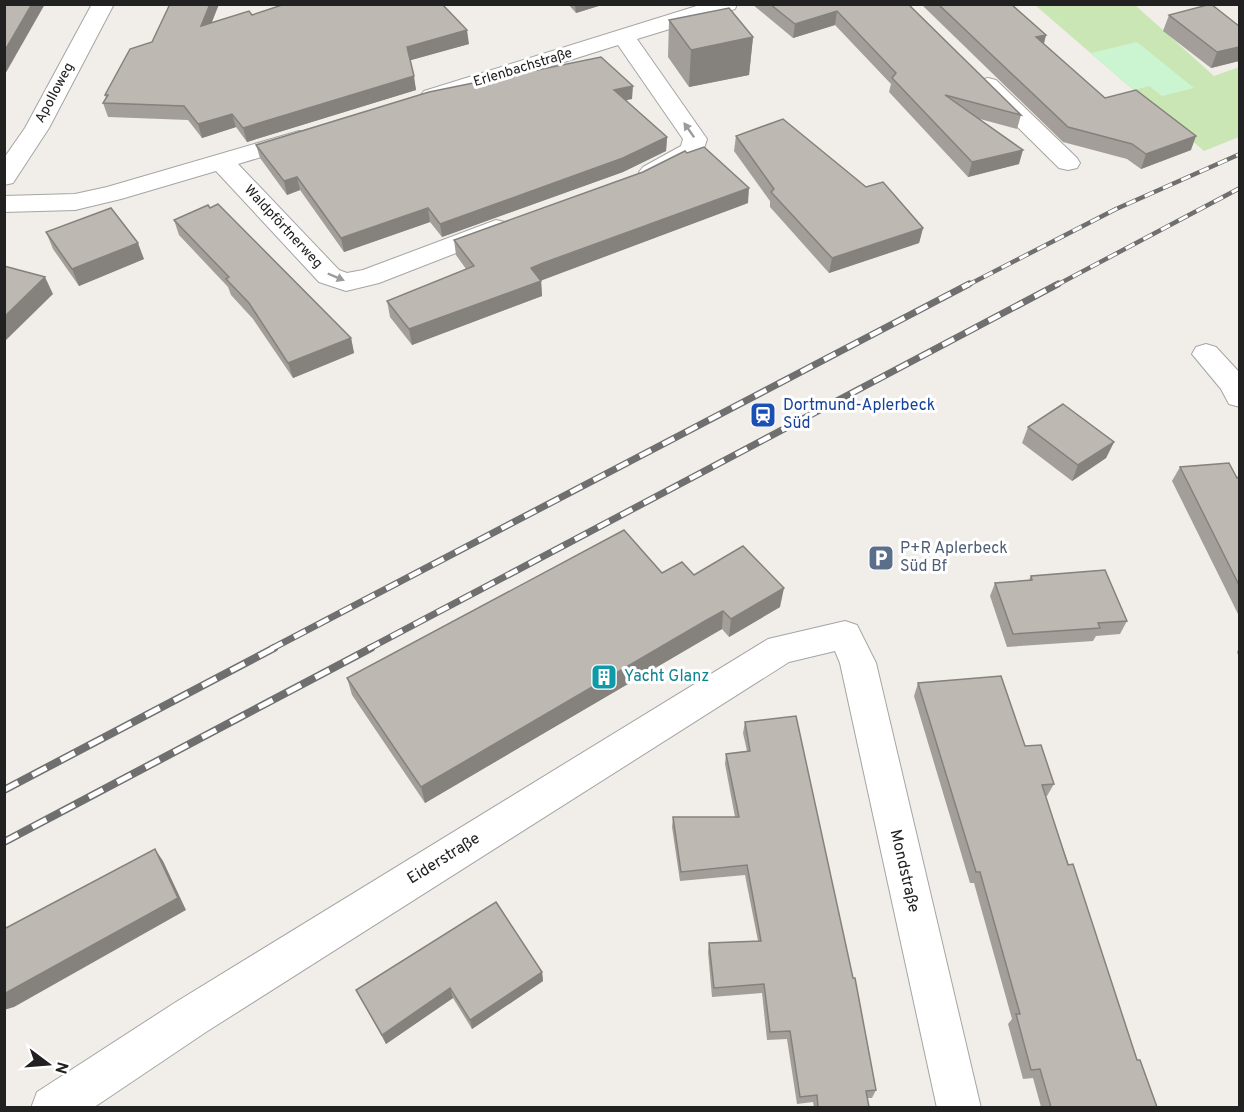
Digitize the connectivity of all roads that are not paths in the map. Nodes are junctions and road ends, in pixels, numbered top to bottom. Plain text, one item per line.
1 (103, 4) edge
2 (727, 4) edge
3 (623, 36) junction
4 (973, 71) edge
5 (411, 103) edge
6 (322, 131) edge
7 (222, 162) junction
8 (1068, 163) dead end
9 (4, 178) edge
10 (630, 182) edge
11 (4, 204) edge
12 (517, 220) edge
13 (1206, 354) dead end
14 (1239, 397) edge
15 (845, 635) joint
16 (53, 1107) edge
17 (959, 1107) edge

1 - 9 street, Apolloweg
2 - 3 street, Erlenbachstraße
3 - 5 street, Erlenbachstraße
10 -> 3 street
4 - 8 street
6 - 7 street
7 - 11 street
7 -> 12 street, Waldpförtnerweg
13 - 14 street
15 - 16 street, Eiderstraße
15 - 17 street, Mondstraße

